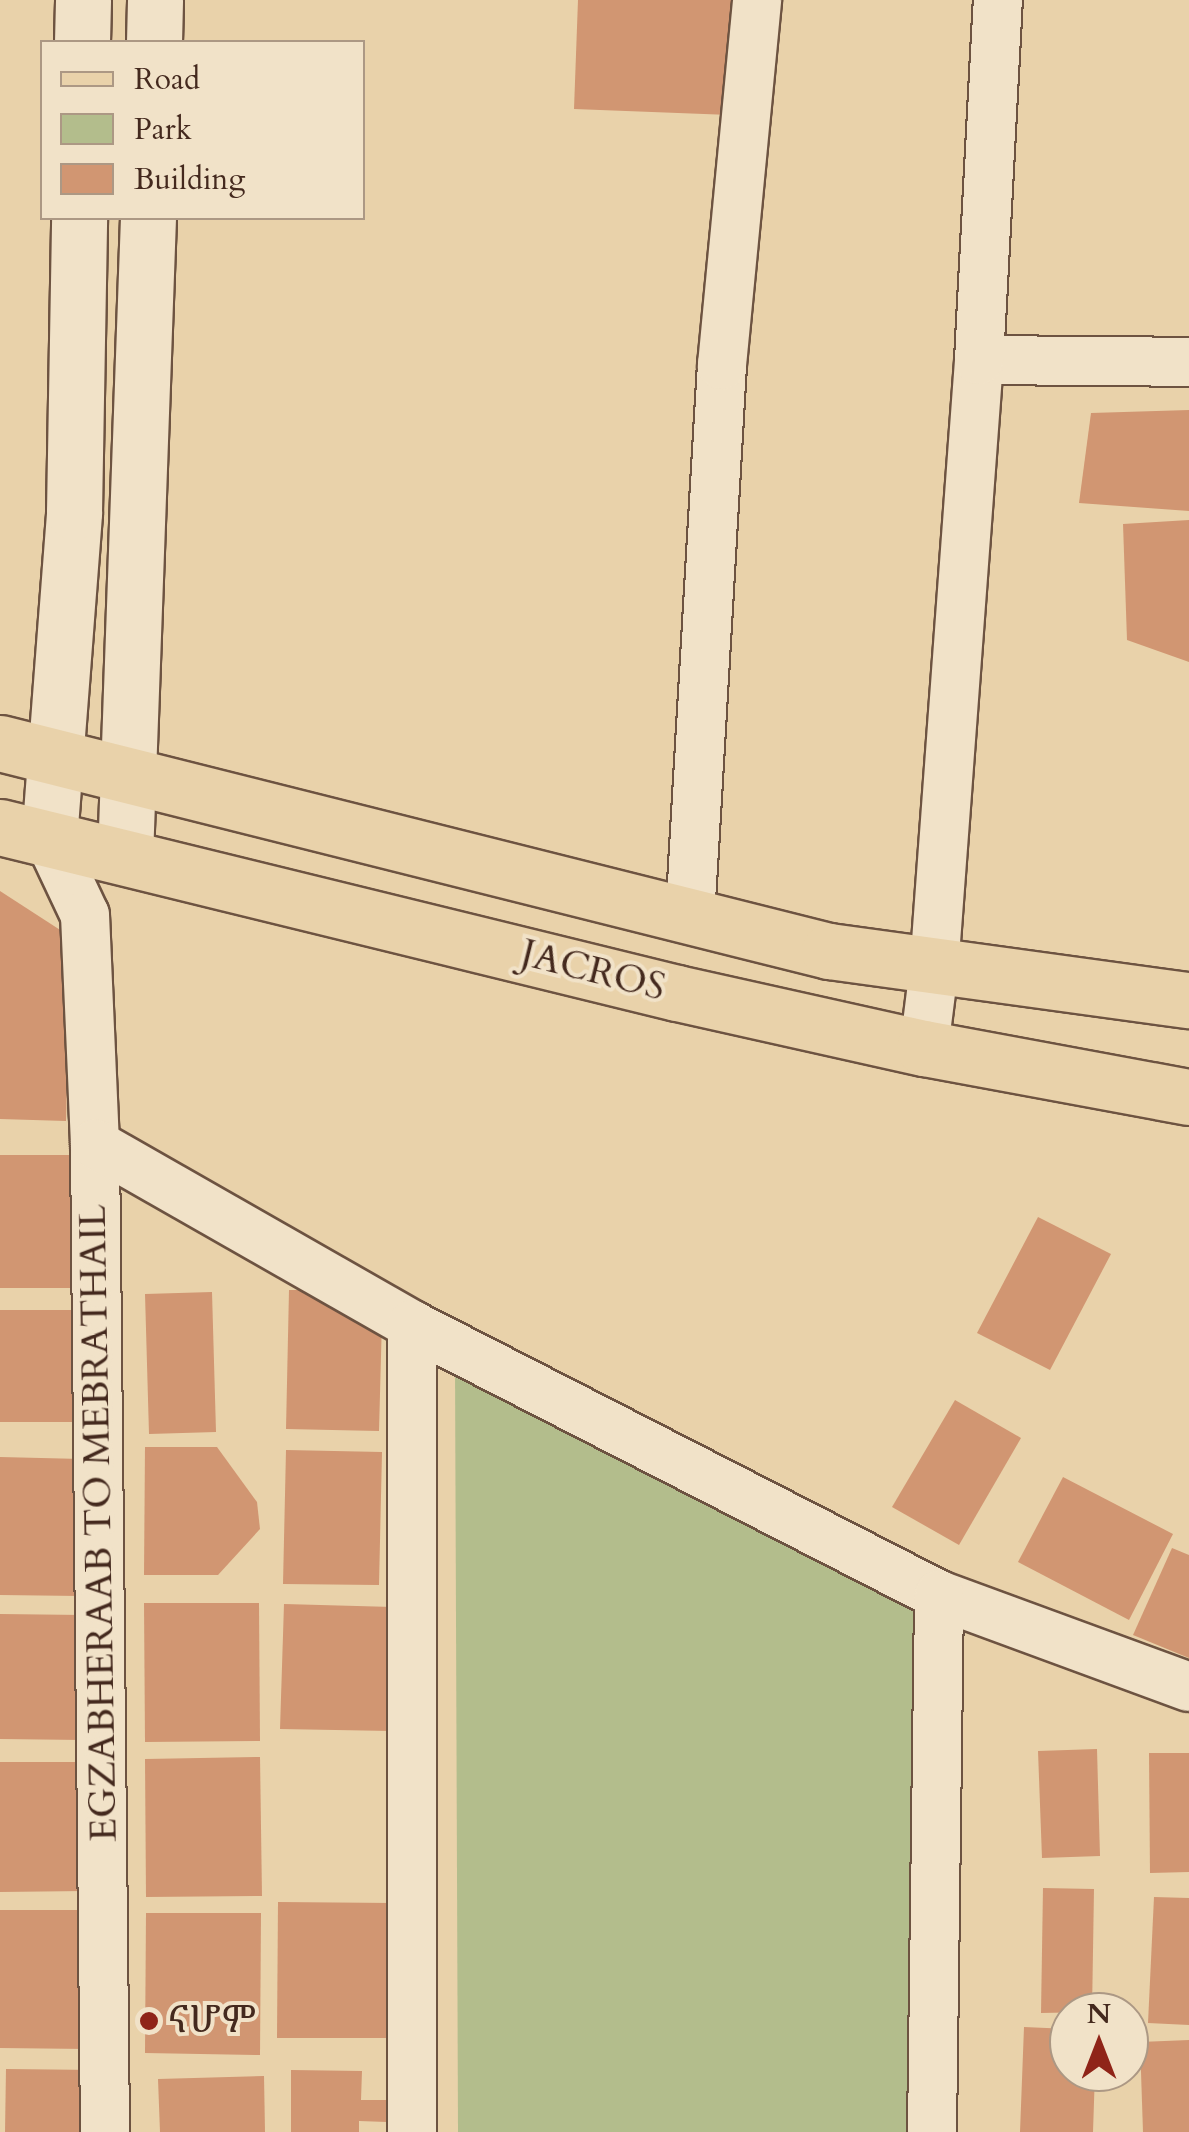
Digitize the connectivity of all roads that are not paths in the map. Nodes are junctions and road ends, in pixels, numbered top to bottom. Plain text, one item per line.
1 (83, 0) edge
2 (155, 0) edge
3 (757, 0) edge
4 (998, 0) edge
5 (82, 40) edge
6 (154, 40) edge
7 (79, 220) edge
8 (148, 220) edge
9 (979, 360) junction
10 (1189, 362) edge
11 (0, 743) edge
12 (56, 758) junction
13 (129, 774) junction
14 (25, 833) edge
15 (125, 857) junction
16 (85, 915) junction
17 (690, 918) junction
18 (934, 969) junction
19 (1189, 1000) edge
20 (924, 1048) junction
21 (1189, 1097) edge
22 (94, 1144) junction
23 (412, 1325) junction
24 (940, 1594) junction
25 (1189, 1687) edge
26 (105, 2132) edge
27 (412, 2132) edge
28 (932, 2132) edge

1 - 5 main road
2 - 6 main road
3 - 17 street
4 - 9 street
7 - 12 main road
8 - 13 main road
9 - 10 street
9 - 18 street
11 - 12 main road, JACROS
12 - 13 main road, JACROS
12 - 14 main road
13 - 15 main road
13 - 17 main road, JACROS
14 - 15 main road, JACROS
14 - 16 street, EGZABHERAAB TO MEBRATHAIL
15 - 16 street
15 - 20 main road, JACROS
16 - 22 street, EGZABHERAAB TO MEBRATHAIL
17 - 18 main road, JACROS
18 - 19 main road, JACROS
18 - 20 street
20 - 21 main road, JACROS
22 - 23 street
22 - 26 street, EGZABHERAAB TO MEBRATHAIL
23 - 24 street
23 - 27 street
24 - 25 street
24 - 28 street

